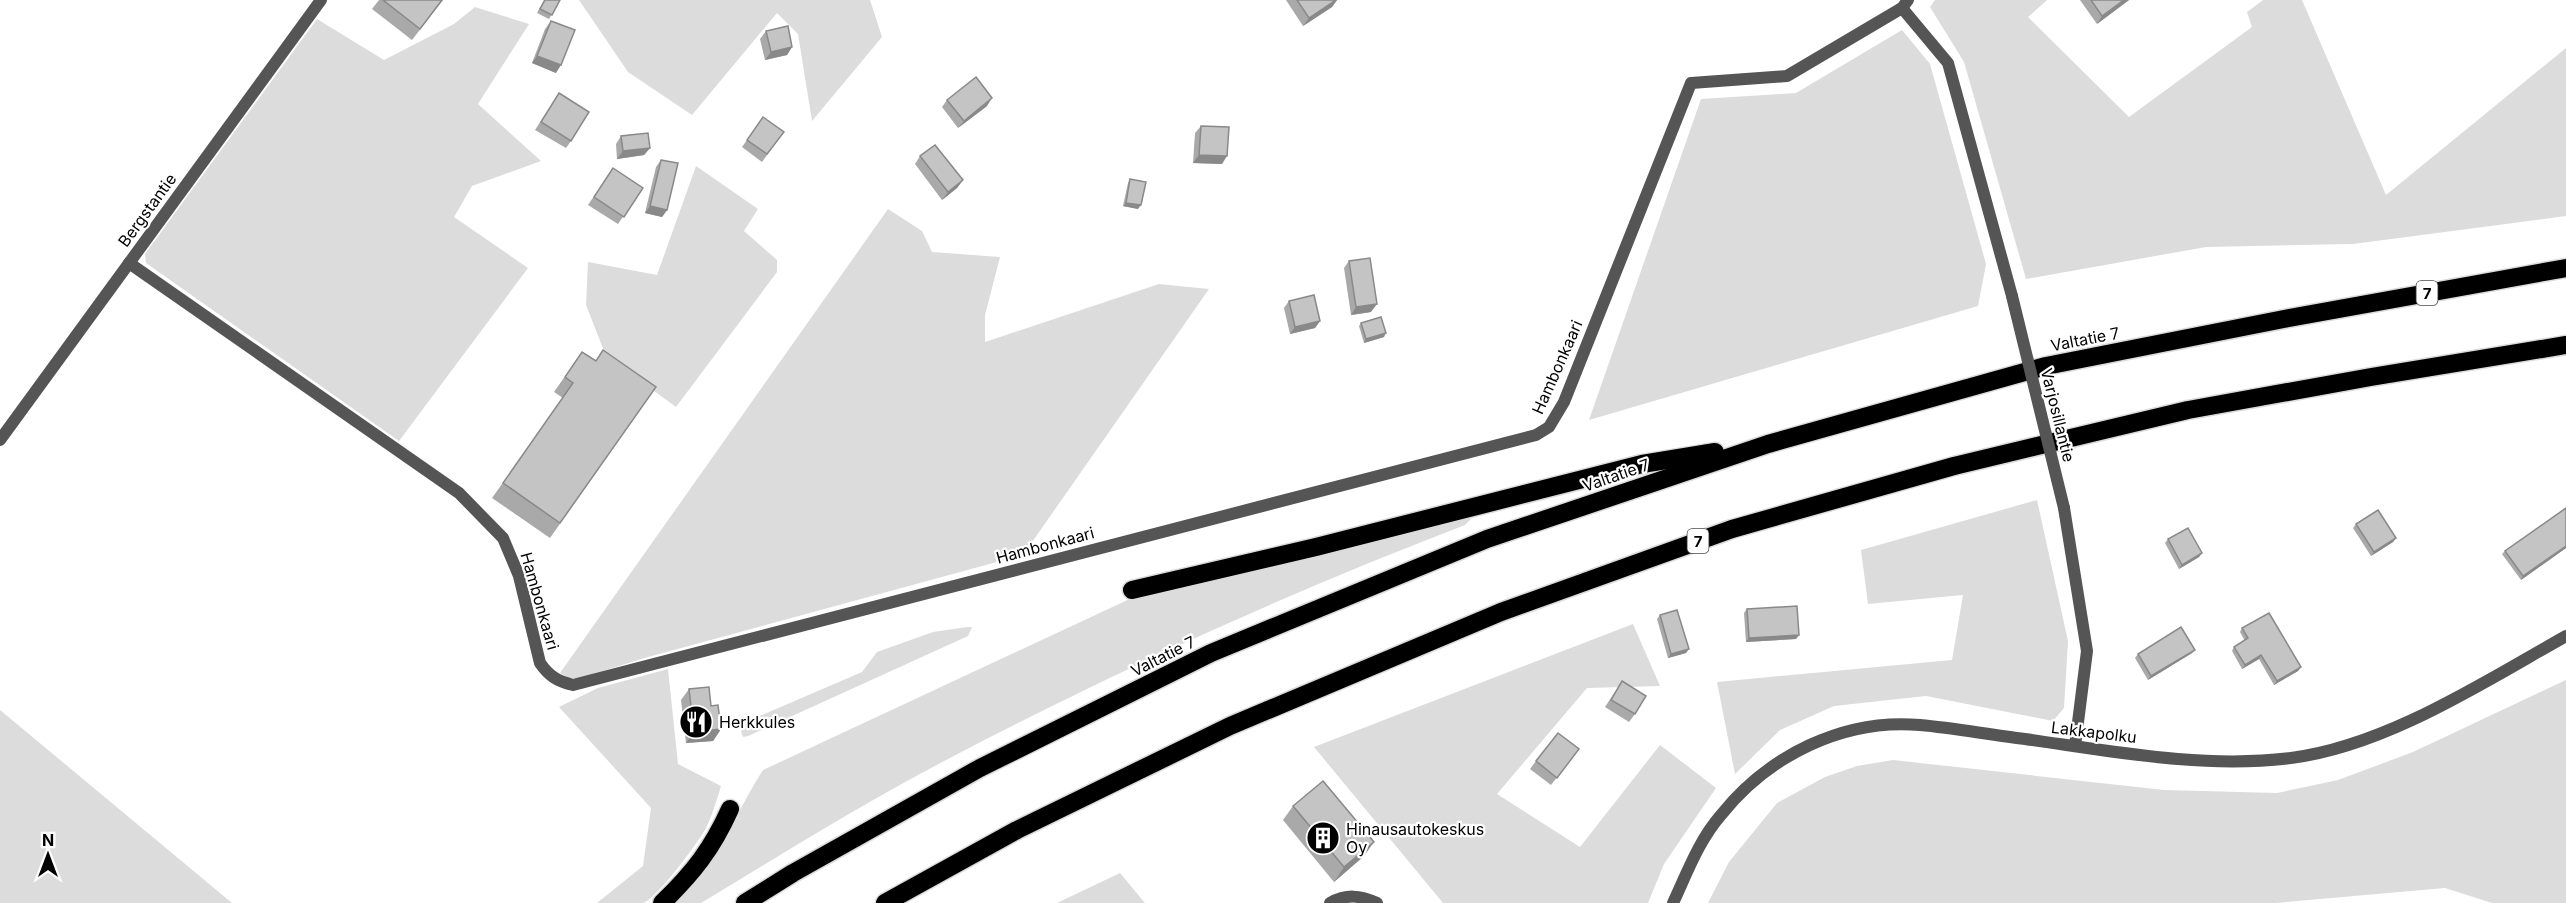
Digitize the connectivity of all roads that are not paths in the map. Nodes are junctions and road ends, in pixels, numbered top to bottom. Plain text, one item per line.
1 (321, 0) edge
2 (1905, 4) edge
3 (129, 263) junction
4 (2566, 268) edge
5 (2566, 345) edge
6 (0, 440) edge
7 (1768, 444) junction
8 (1132, 590) dead end
9 (2566, 636) edge
10 (2075, 746) junction
11 (730, 809) dead end
12 (662, 903) edge
13 (745, 903) edge
14 (885, 903) edge
15 (1330, 903) edge
16 (1377, 903) edge
17 (1672, 903) edge

1 - 3 street, Bergstantie
2 - 3 street, Hambonkaari
2 - 10 street, Varjosillantie, bridge
3 - 6 street, Bergstantie
4 - 7 highway, Valtatie 7 / 7
5 - 14 highway, 7
7 - 8 highway
7 - 13 highway, Valtatie 7 / 7
9 - 10 street, Lakkapolku
10 - 17 street, Lakkapolku
11 - 12 highway
15 - 16 street

